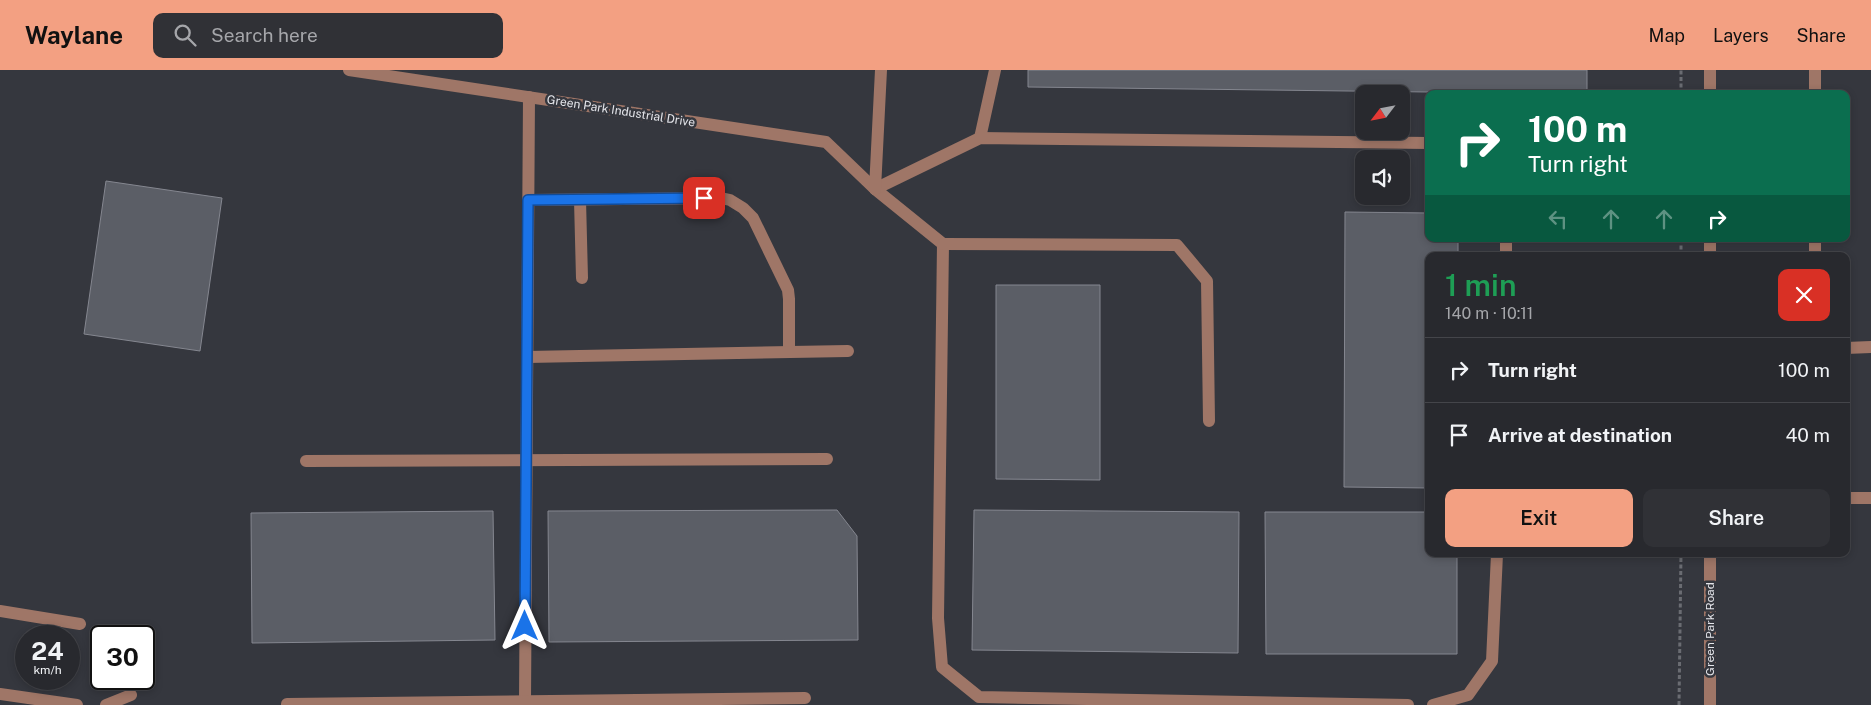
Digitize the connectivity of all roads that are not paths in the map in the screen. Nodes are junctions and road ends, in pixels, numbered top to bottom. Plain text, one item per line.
1 (349, 70) edge
2 (881, 70) edge
3 (995, 70) edge
4 (1710, 70) edge
5 (1815, 70) edge
6 (1710, 90) edge
7 (1815, 90) edge
8 (529, 97) junction
9 (980, 138) junction
10 (1425, 143) edge
11 (875, 189) junction
12 (528, 200) junction
13 (580, 200) junction
14 (942, 244) junction
15 (582, 278) dead end
16 (1871, 347) edge
17 (1850, 348) edge
18 (848, 351) dead end
19 (789, 352) junction
20 (527, 357) junction
21 (1209, 421) dead end
22 (526, 459) junction
23 (827, 459) dead end
24 (306, 461) dead end
25 (1850, 498) edge
26 (1871, 498) edge
27 (1497, 557) edge
28 (1710, 557) edge
29 (0, 611) edge
30 (80, 624) dead end
31 (0, 694) edge
32 (131, 695) dead end
33 (804, 698) dead end
34 (525, 701) junction
35 (1464, 701) edge
36 (287, 704) dead end
37 (77, 705) edge
38 (106, 705) edge
39 (1408, 705) edge
40 (1433, 705) edge
41 (1710, 705) edge

1 - 8 street, Green Park Industrial Drive
2 - 11 street
3 - 9 street
4 - 6 street
5 - 7 street
8 - 11 street, Green Park Industrial Drive
8 - 12 street
9 - 10 street
9 - 11 street
11 - 14 street, Green Park Industrial Drive
12 - 13 street
12 - 20 street
13 - 15 street
13 - 19 street
14 - 21 street
14 - 39 street
16 - 17 street
18 - 19 street
19 - 20 street
20 - 22 street
22 - 23 street
22 - 24 street
22 - 34 street
25 - 26 street
27 - 35 street
28 - 41 street, Green Park Road
29 - 30 street
31 - 37 street
32 - 38 street
33 - 34 street
34 - 36 street
35 - 40 street

